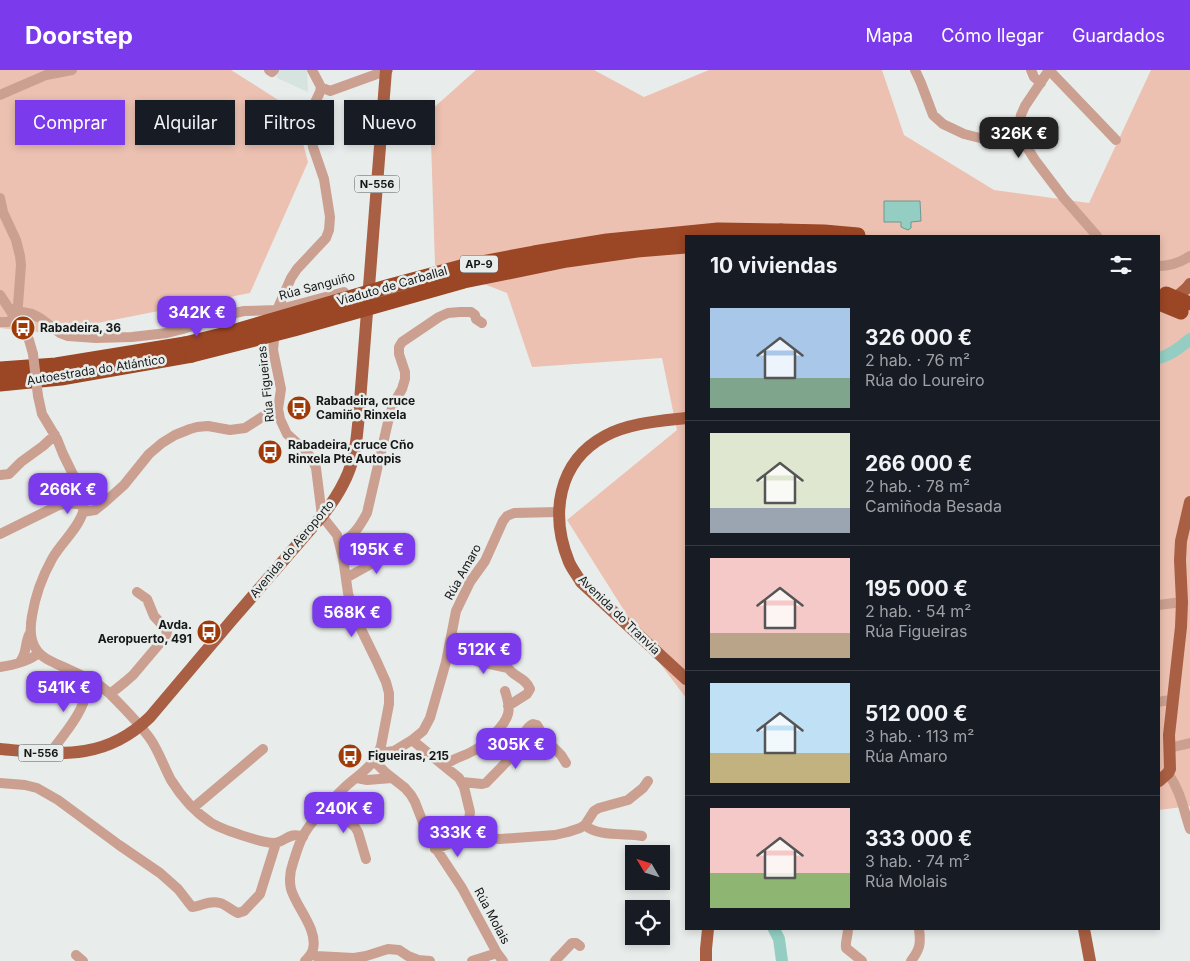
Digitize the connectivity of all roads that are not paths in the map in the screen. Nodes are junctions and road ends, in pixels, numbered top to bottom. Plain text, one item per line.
1 (72, 70) edge
2 (269, 70) edge
3 (274, 70) edge
4 (312, 70) edge
5 (387, 70) edge
6 (914, 70) edge
7 (1031, 70) edge
8 (1049, 70) edge
9 (1041, 83) junction
10 (323, 88) junction
11 (0, 95) edge
12 (1019, 126) junction
13 (1116, 140) dead end
14 (0, 198) edge
15 (850, 235) edge
16 (1096, 235) edge
17 (685, 246) edge
18 (1190, 256) edge
19 (1160, 266) edge
20 (1190, 284) edge
21 (369, 285) junction
22 (0, 295) edge
23 (1161, 296) edge
24 (1190, 304) edge
25 (1160, 308) edge
26 (276, 310) junction
27 (13, 315) junction
28 (1190, 316) edge
29 (0, 322) edge
30 (482, 323) dead end
31 (188, 350) junction
32 (0, 369) edge
33 (0, 384) edge
34 (278, 409) junction
35 (685, 418) edge
36 (55, 435) junction
37 (0, 475) edge
38 (84, 508) junction
39 (1189, 508) edge
40 (558, 512) junction
41 (322, 516) junction
42 (0, 534) edge
43 (340, 544) junction
44 (398, 550) dead end
45 (346, 578) junction
46 (137, 592) dead end
47 (1182, 602) junction
48 (1160, 605) edge
49 (31, 629) junction
50 (451, 639) junction
51 (39, 653) junction
52 (20, 662) junction
53 (0, 667) edge
54 (71, 670) junction
55 (685, 678) edge
56 (505, 691) dead end
57 (110, 694) junction
58 (1172, 700) junction
59 (1160, 702) edge
60 (508, 706) junction
61 (140, 726) junction
62 (412, 740) junction
63 (1190, 743) edge
64 (1169, 748) junction
65 (0, 749) edge
66 (263, 749) dead end
67 (50, 753) junction
68 (377, 757) junction
69 (566, 763) dead end
70 (444, 766) junction
71 (1164, 777) edge
72 (357, 778) junction
73 (392, 778) junction
74 (648, 781) dead end
75 (462, 782) junction
76 (0, 783) edge
77 (329, 804) junction
78 (194, 808) junction
79 (585, 825) junction
80 (1190, 829) edge
81 (467, 836) junction
82 (642, 836) dead end
83 (303, 837) junction
84 (276, 843) junction
85 (435, 849) junction
86 (366, 859) dead end
87 (708, 930) edge
88 (848, 930) edge
89 (919, 930) edge
90 (1084, 930) edge
91 (580, 946) dead end
92 (500, 957) edge
93 (308, 958) edge
94 (430, 961) edge
95 (472, 961) edge
96 (555, 961) edge
97 (706, 961) edge
98 (862, 961) edge
99 (911, 961) edge
100 (1090, 961) edge

1 - 11 street
2 - 3 street
4 - 10 street
5 - 10 street
5 - 21 main road, Avenida do Aeroporto / N-556
6 - 12 street
7 - 9 street
8 - 9 street
8 - 13 street
9 - 12 street
10 - 26 street, Rúa Figueiras
12 - 16 street
14 - 27 street
15 - 31 highway, Viaduto de Carballal / AP-9, bridge
17 - 31 highway, Viaduto de Carballal / AP-9, bridge
18 - 19 street
20 - 25 main road
21 - 26 street, Rúa Sanguiño
21 - 41 main road, Avenida do Aeroporto / N-556
22 - 27 street
23 - 24 highway, bridge
23 - 28 highway, bridge
26 - 27 street, Rúa Sanguiño
26 - 34 street, Rúa Figueiras
27 - 29 street
27 - 36 street, bridge
30 - 43 street
31 - 32 highway, Autoestrada do Atlántico / AP-9
31 - 33 highway, Autoestrada do Atlántico / AP-9
34 - 38 street
34 - 41 street, Rúa Figueiras
35 - 40 main road, Avenida do Tranvia
36 - 37 street
36 - 38 street
38 - 42 street
38 - 49 street
39 - 47 main road
40 - 50 street, Rúa Amaro
40 - 55 main road, Avenida do Tranvia
41 - 43 street
41 - 61 main road, Avenida do Aeroporto / N-556
43 - 45 street
44 - 45 street
45 - 68 street
46 - 57 street
47 - 48 street
47 - 58 main road
49 - 51 street
49 - 52 street
50 - 60 street
50 - 62 street, Rúa Amaro
51 - 52 street
51 - 54 street
52 - 53 street
54 - 57 street
54 - 67 street
56 - 60 street
57 - 61 street
58 - 59 street
58 - 64 main road
60 - 70 street
61 - 67 main road, Avenida do Aeroporto / N-556
61 - 78 street
62 - 68 street, Rúa Amaro
62 - 70 street
63 - 64 street
64 - 71 main road
65 - 67 main road, Avenida do Aeroporto / N-556
66 - 78 street
68 - 72 street
68 - 73 street, Rúa Molais
69 - 75 street
70 - 75 street
71 - 80 street
72 - 73 street
72 - 77 street
73 - 85 street, Rúa Molais
74 - 79 street
75 - 81 street
76 - 84 street
77 - 83 street
77 - 86 street
78 - 84 street
79 - 81 street
79 - 82 street
81 - 85 street
83 - 84 street
83 - 93 street
85 - 92 street, Rúa Molais
87 - 97 main road
88 - 98 street
89 - 99 street
90 - 100 main road
91 - 96 street
92 - 95 street
93 - 94 street

